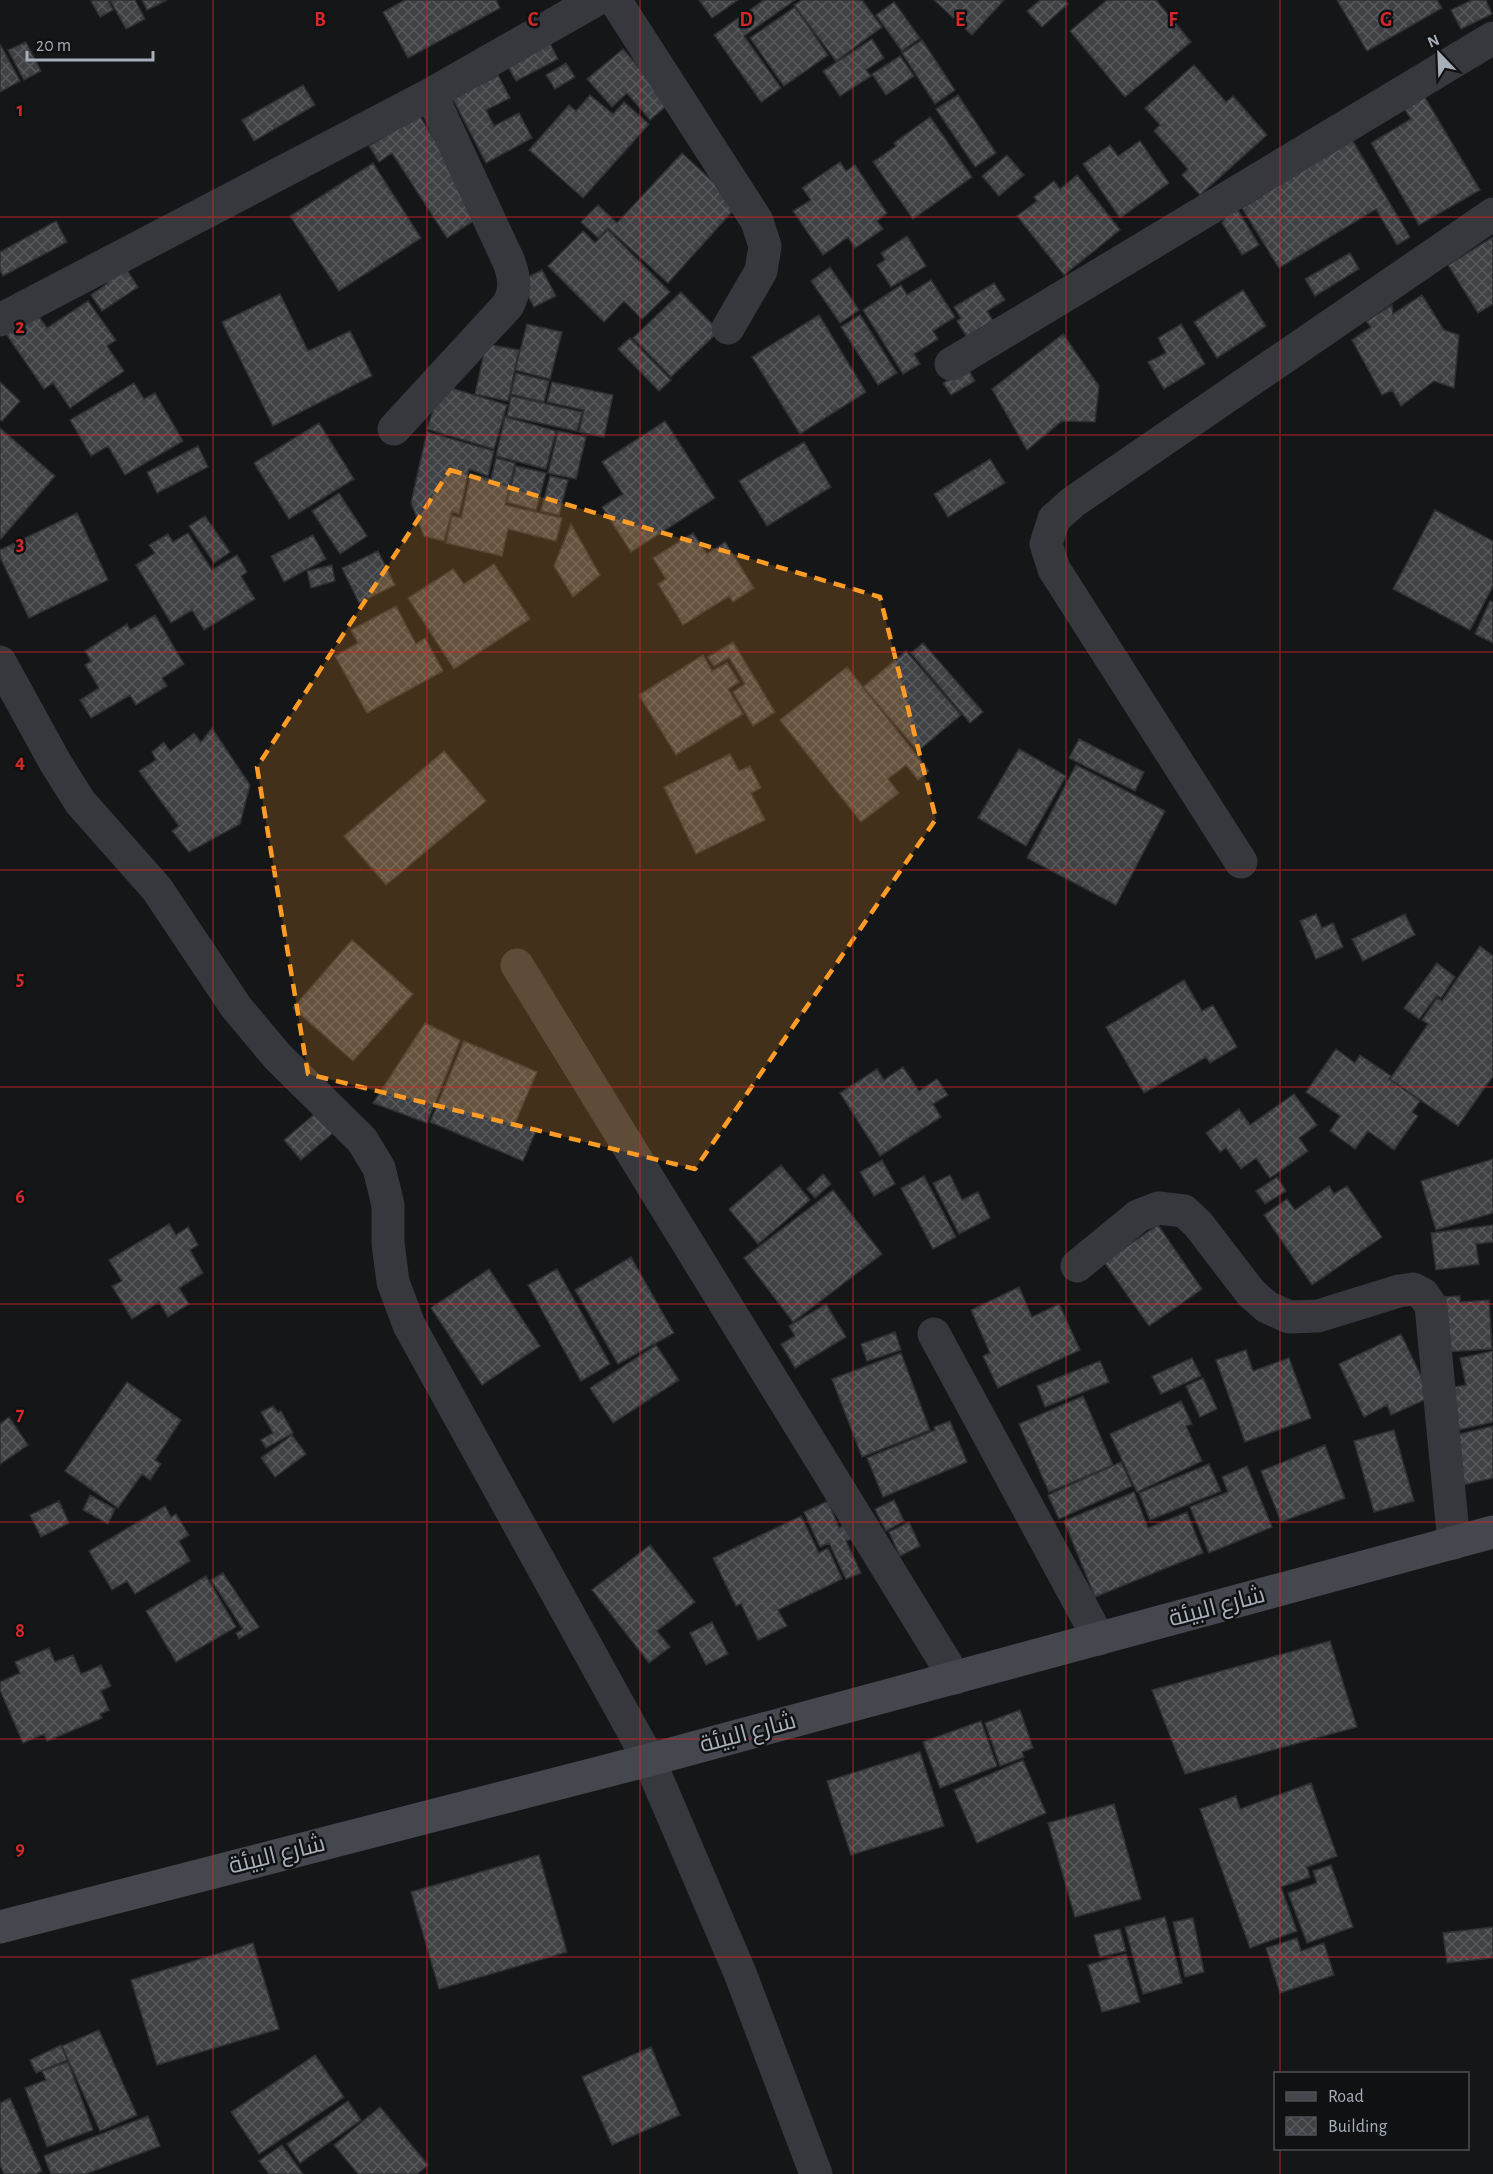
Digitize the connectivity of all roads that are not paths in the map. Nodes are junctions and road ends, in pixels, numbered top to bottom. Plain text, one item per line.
1 (596, 0) edge
2 (615, 0) edge
3 (1493, 38) edge
4 (432, 94) junction
5 (1493, 214) edge
6 (0, 320) edge
7 (728, 328) dead end
8 (951, 364) dead end
9 (393, 429) dead end
10 (0, 662) edge
11 (1242, 862) dead end
12 (517, 965) dead end
13 (1077, 1266) dead end
14 (934, 1335) dead end
15 (1493, 1532) edge
16 (1454, 1543) junction
17 (1099, 1639) junction
18 (955, 1678) junction
19 (649, 1760) junction
20 (0, 1927) edge
21 (816, 2174) edge

1 - 4 street
2 - 7 street
3 - 8 street
4 - 6 street
4 - 9 street
5 - 11 street
10 - 19 street
12 - 18 street
13 - 16 street
14 - 17 street
15 - 16 street, شارع البيئة
16 - 17 street, شارع البيئة
17 - 18 street, شارع البيئة
18 - 19 street, شارع البيئة
19 - 20 street, شارع البيئة
19 - 21 street

